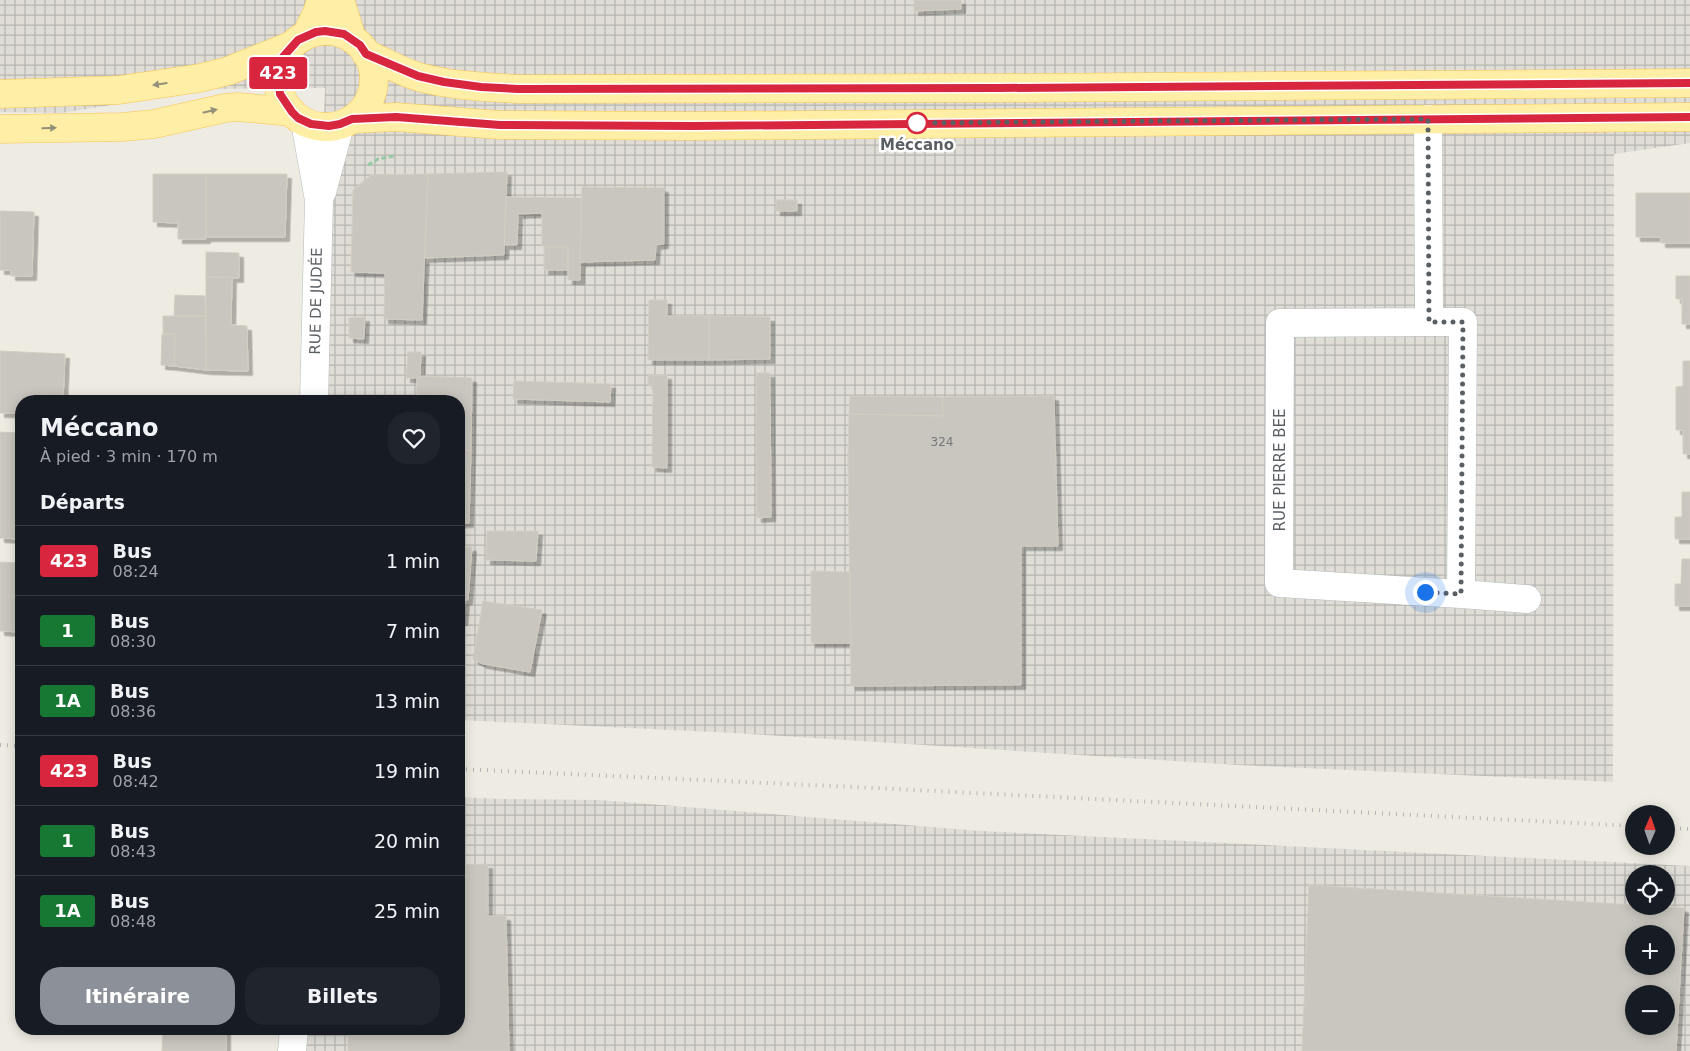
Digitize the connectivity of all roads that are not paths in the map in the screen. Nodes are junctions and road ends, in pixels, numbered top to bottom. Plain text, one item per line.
1 (321, 0) edge
2 (340, 0) edge
3 (298, 41) junction
4 (359, 46) junction
5 (1690, 83) edge
6 (0, 94) edge
7 (299, 117) junction
8 (1690, 117) edge
9 (1428, 119) junction
10 (346, 122) junction
11 (0, 129) edge
12 (319, 200) junction
13 (1429, 322) junction
14 (314, 395) edge
15 (1461, 594) junction
16 (1527, 599) dead end
17 (293, 1035) edge
18 (292, 1051) edge

1 - 3 main road
2 - 4 main road
3 - 4 main road
3 -> 6 main road
3 - 7 main road
4 - 5 main road
4 - 10 main road
7 - 10 main road
11 -> 7 main road
7 - 12 street, RUE DE JUDÉE
8 - 9 main road
9 - 10 main road
9 - 13 street
10 - 12 street, RUE DE JUDÉE
12 - 14 street, RUE DE JUDÉE
13 - 15 street, RUE PIERRE BEE
13 - 15 street, RUE PIERRE BEE
15 - 16 street, RUE PIERRE BEE
17 - 18 street

